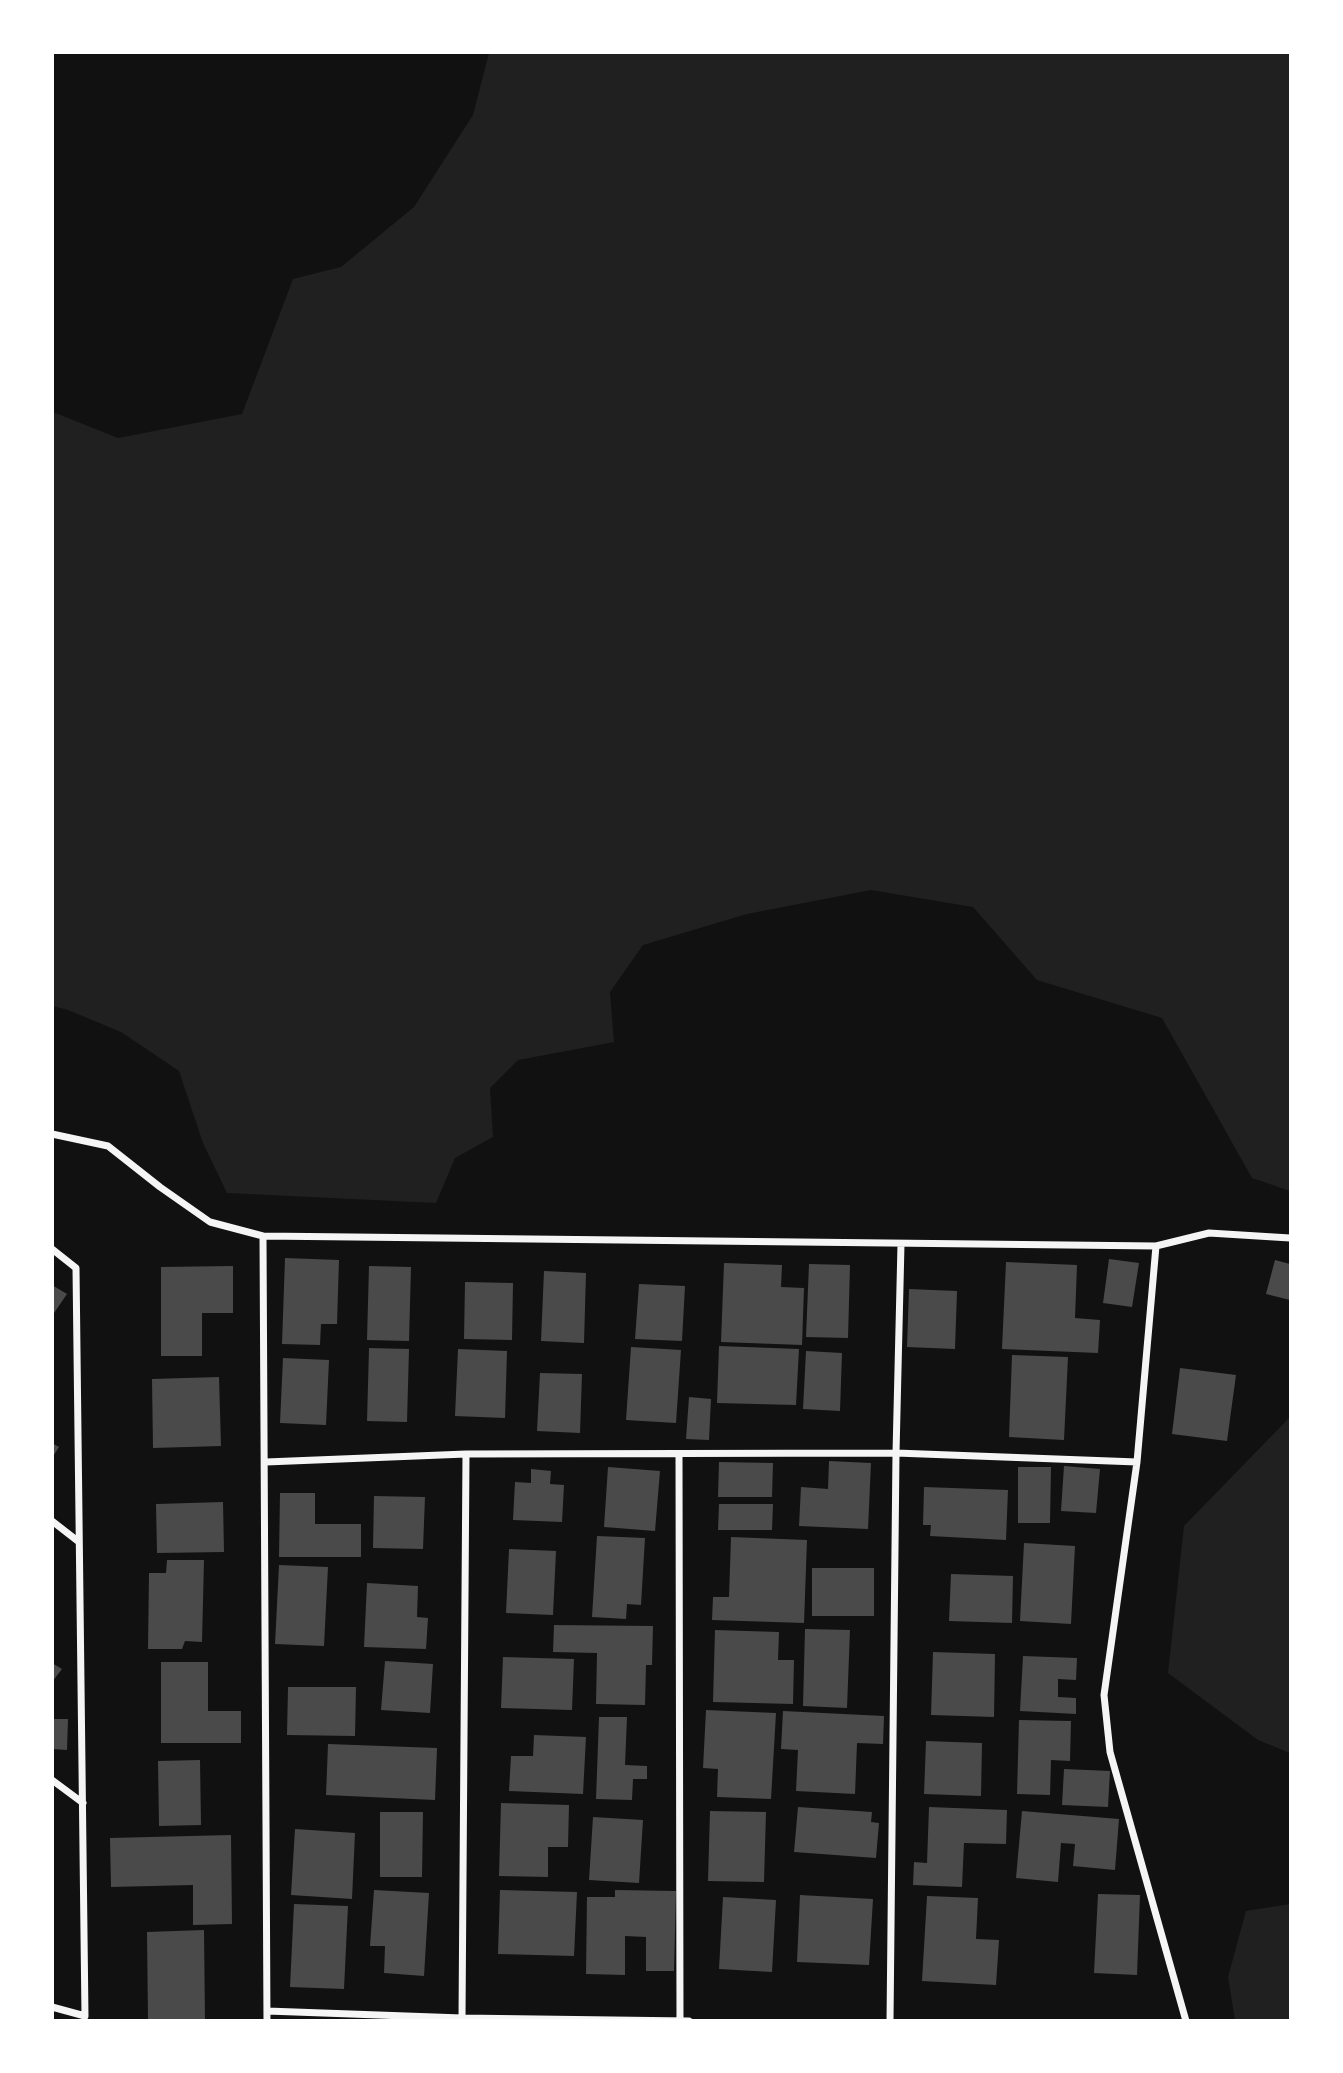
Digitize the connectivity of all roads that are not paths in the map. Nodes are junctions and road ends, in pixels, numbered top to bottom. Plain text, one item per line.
1 (52, 1134) edge
2 (263, 1236) junction
3 (1290, 1238) edge
4 (901, 1244) junction
5 (1156, 1246) junction
6 (52, 1249) edge
7 (466, 1454) junction
8 (896, 1454) junction
9 (679, 1455) junction
10 (266, 1462) junction
11 (1137, 1462) junction
12 (52, 1521) edge
13 (79, 1542) junction
14 (52, 1780) edge
15 (83, 1803) junction
16 (52, 2007) edge
17 (267, 2011) junction
18 (461, 2018) junction
19 (680, 2020) edge
20 (267, 2021) edge
21 (689, 2021) edge
22 (890, 2021) edge
23 (1186, 2021) edge

1 - 2 street
2 - 4 street
2 - 10 street
3 - 5 street
4 - 5 street
4 - 8 street
5 - 11 street
6 - 13 street
7 - 9 street
7 - 10 street
7 - 18 street
8 - 9 street
8 - 11 street
8 - 22 street
9 - 19 street
10 - 17 street
11 - 23 street
12 - 13 street
13 - 15 street
14 - 15 street
15 - 16 street
17 - 18 street
17 - 20 street
18 - 19 street
19 - 21 street

